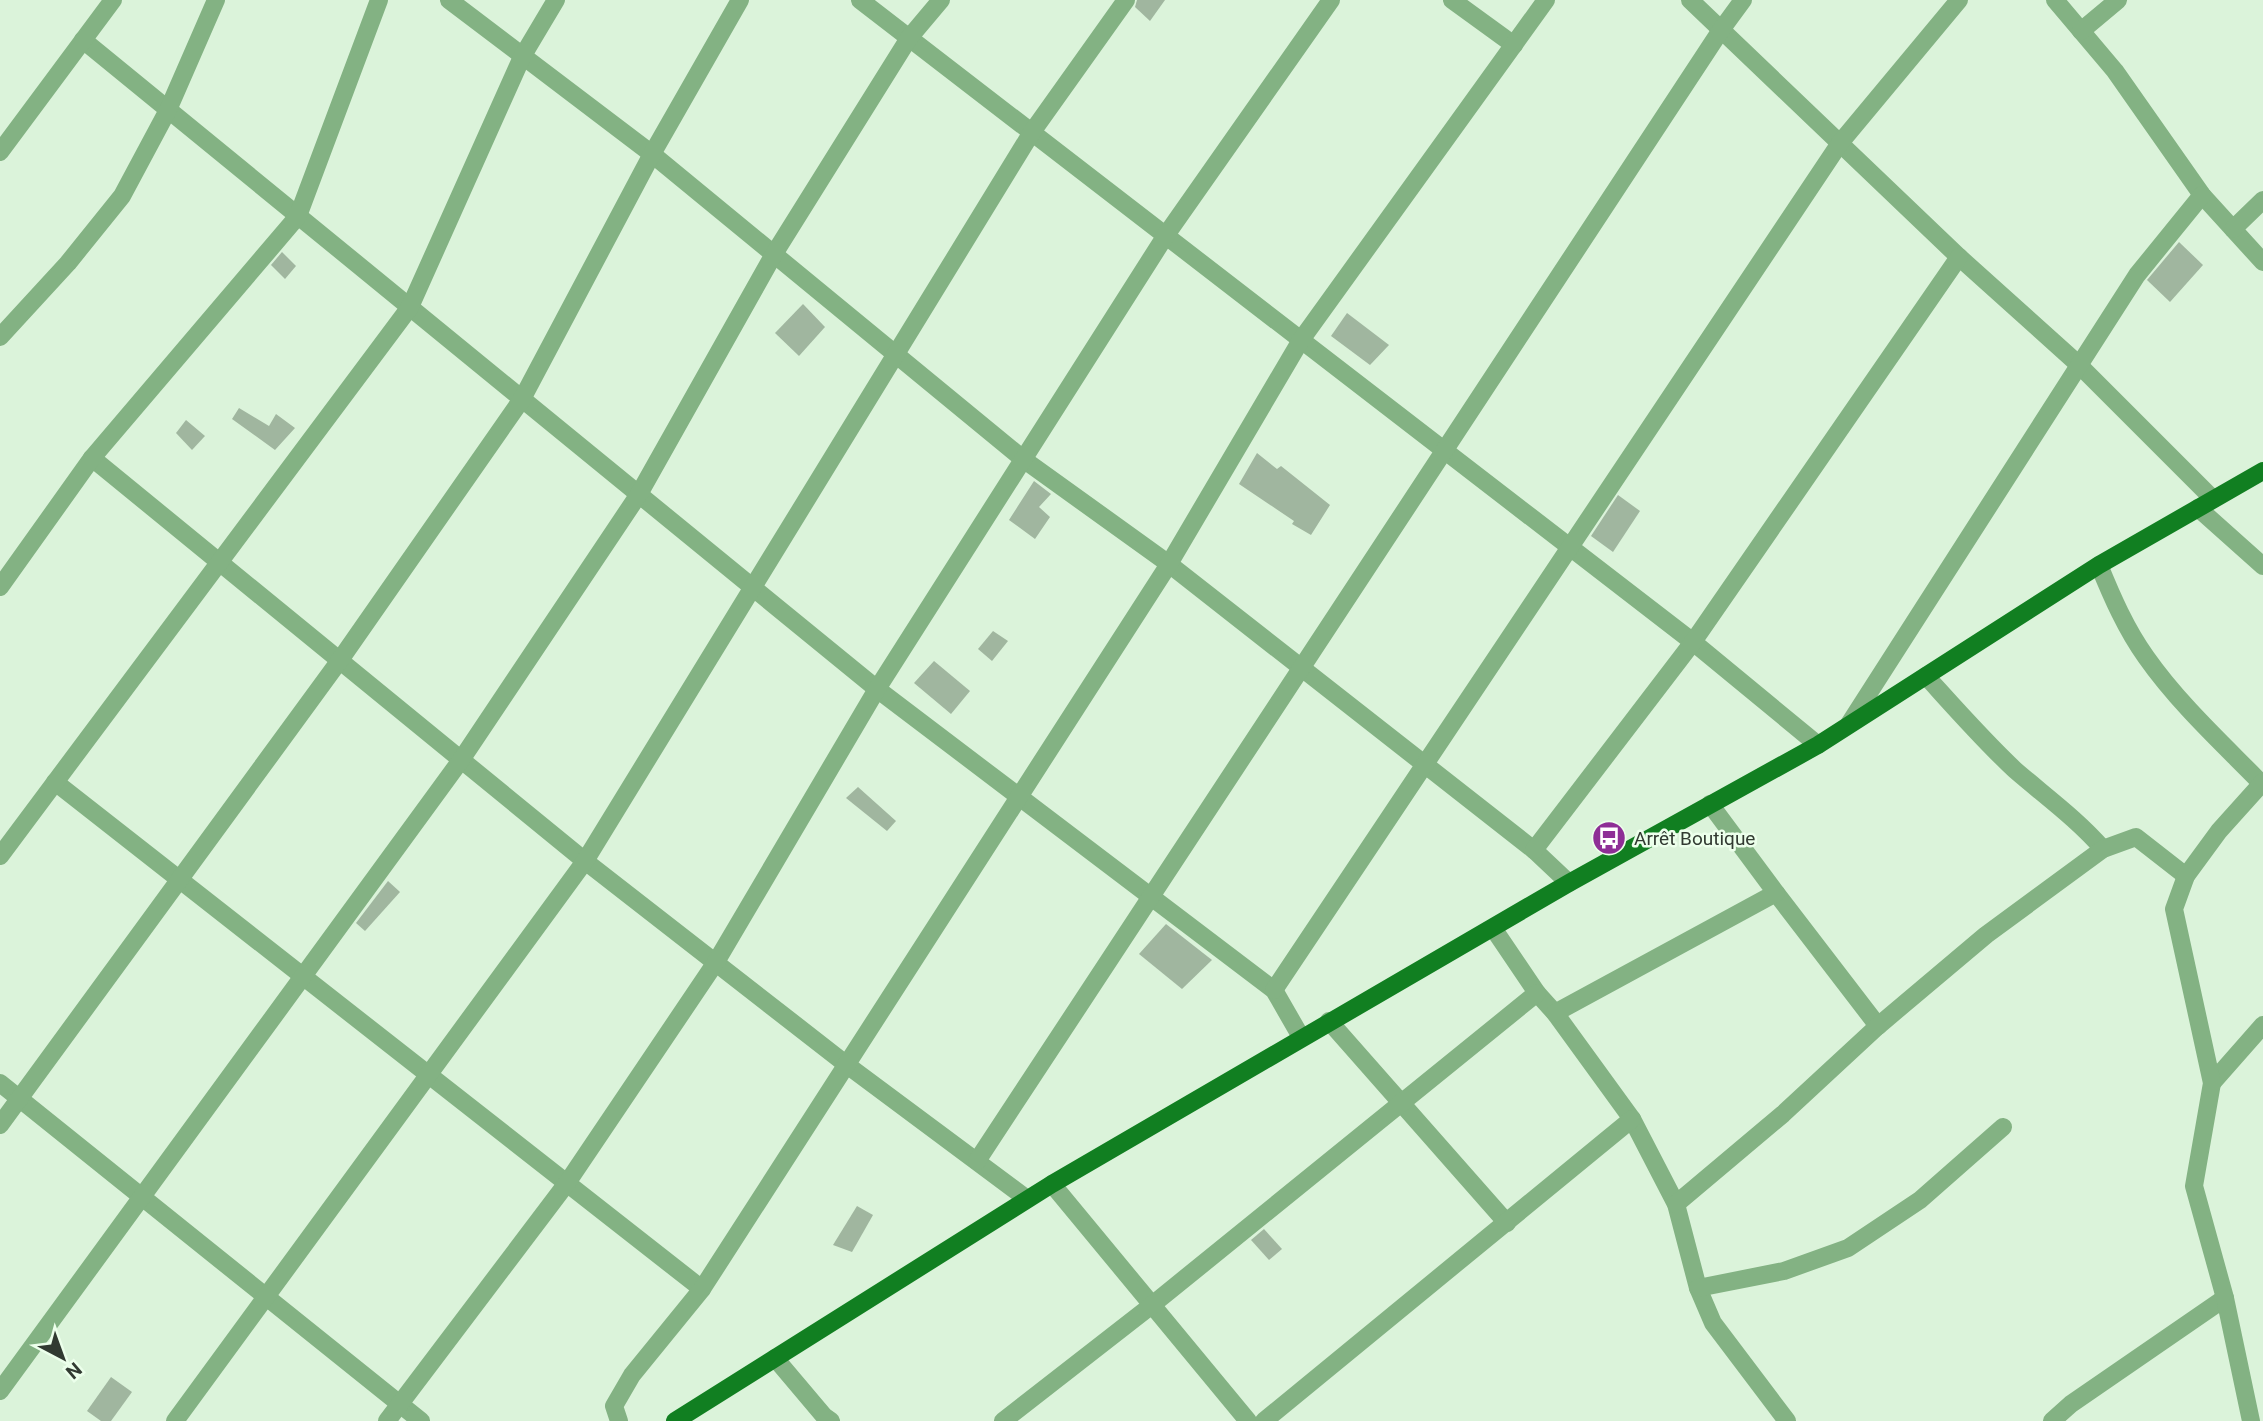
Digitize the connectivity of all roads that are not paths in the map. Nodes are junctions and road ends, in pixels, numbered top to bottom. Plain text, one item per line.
1 (113, 0) edge
2 (216, 0) edge
3 (379, 0) edge
4 (449, 0) edge
5 (556, 0) edge
6 (740, 0) edge
7 (860, 0) edge
8 (941, 0) edge
9 (1126, 0) edge
10 (1331, 0) edge
11 (1452, 0) edge
12 (1546, 0) edge
13 (1690, 0) edge
14 (1743, 0) edge
15 (1959, 0) edge
16 (2055, 0) edge
17 (2118, 0) edge
18 (1721, 30) junction
19 (2081, 31) junction
20 (909, 38) junction
21 (83, 40) junction
22 (1514, 45) junction
23 (522, 57) junction
24 (168, 110) junction
25 (1032, 132) junction
26 (1840, 143) junction
27 (0, 152) edge
28 (652, 154) junction
29 (2202, 195) junction
30 (2263, 201) edge
31 (298, 216) junction
32 (2233, 229) junction
33 (1166, 235) junction
34 (774, 254) junction
35 (1959, 257) junction
36 (2263, 261) edge
37 (410, 307) junction
38 (0, 337) edge
39 (1301, 340) junction
40 (894, 353) junction
41 (2078, 364) junction
42 (522, 398) junction
43 (1444, 450) junction
44 (92, 458) junction
45 (1023, 458) junction
46 (2263, 471) edge
47 (639, 494) junction
48 (2206, 504) junction
49 (1570, 548) junction
50 (219, 562) junction
51 (1169, 564) junction
52 (2099, 565) junction
53 (2263, 566) edge
54 (0, 587) edge
55 (753, 587) junction
56 (1693, 642) junction
57 (340, 660) junction
58 (1301, 668) junction
59 (1926, 676) junction
60 (877, 688) junction
61 (1849, 724) junction
62 (1818, 745) junction
63 (461, 760) junction
64 (1424, 764) junction
65 (55, 782) junction
66 (2263, 783) edge
67 (1019, 796) junction
68 (1710, 804) junction
69 (2103, 849) junction
70 (1534, 850) junction
71 (0, 856) edge
72 (585, 861) junction
73 (2186, 876) junction
74 (179, 879) junction
75 (1569, 883) junction
76 (1776, 894) junction
77 (1151, 897) junction
78 (1493, 928) junction
79 (716, 962) junction
80 (303, 976) junction
81 (1274, 990) junction
82 (1537, 993) junction
83 (1555, 1013) junction
84 (1329, 1021) junction
85 (2263, 1025) edge
86 (1878, 1026) junction
87 (1301, 1037) junction
88 (847, 1065) junction
89 (429, 1075) junction
90 (0, 1083) edge
91 (2212, 1083) junction
92 (19, 1098) junction
93 (1402, 1103) junction
94 (1632, 1119) junction
95 (0, 1125) edge
96 (2003, 1127) dead end
97 (977, 1161) junction
98 (567, 1183) junction
99 (1052, 1184) junction
100 (142, 1196) junction
101 (1027, 1199) junction
102 (1676, 1204) junction
103 (1507, 1223) junction
104 (1698, 1288) junction
105 (702, 1289) junction
106 (266, 1297) junction
107 (2225, 1298) junction
108 (1152, 1305) junction
109 (775, 1358) junction
110 (0, 1391) edge
111 (399, 1403) junction
112 (175, 1421) edge
113 (387, 1421) edge
114 (421, 1421) edge
115 (619, 1421) edge
116 (676, 1421) edge
117 (831, 1421) edge
118 (1003, 1421) edge
119 (1248, 1421) edge
120 (1264, 1421) edge
121 (1787, 1421) edge
122 (2052, 1421) edge
123 (2251, 1421) edge

1 - 21 street
2 - 24 street
3 - 31 street
4 - 23 street
5 - 23 street
6 - 28 street
7 - 20 street
8 - 20 street
9 - 25 street
10 - 33 street
11 - 22 street
12 - 22 street
13 - 18 street
14 - 18 street
15 - 26 street
16 - 19 street
17 - 19 street
18 - 26 street
18 - 43 street
19 - 29 street
20 - 25 street
20 - 34 street
21 - 24 street
21 - 27 street
22 - 39 street
23 - 28 street
23 - 37 street
24 - 31 street
24 - 38 street
25 - 33 street
25 - 40 street
26 - 35 street
26 - 49 street
28 - 34 street
28 - 42 street
29 - 32 street
29 - 41 street
30 - 32 street
31 - 37 street
31 - 44 street
32 - 36 street
33 - 39 street
33 - 45 street
34 - 40 street
34 - 47 street
35 - 41 street
35 - 56 street
37 - 42 street
37 - 50 street
39 - 43 street
39 - 51 street
40 - 45 street
40 - 55 street
41 - 48 street
41 - 61 street
42 - 47 street
42 - 57 street
43 - 49 street
43 - 58 street
44 - 50 street
44 - 54 street
45 - 51 street
45 - 60 street
46 - 48 main road
47 - 55 street
47 - 63 street
48 - 52 main road
48 - 53 street
49 - 56 street
49 - 64 street
50 - 57 street
50 - 65 street
51 - 58 street
51 - 67 street
52 - 59 main road
52 - 66 street
55 - 60 street
55 - 72 street
56 - 62 street
56 - 70 street
57 - 63 street
57 - 74 street
58 - 64 street
58 - 77 street
59 - 61 main road
59 - 69 street
60 - 67 street
60 - 79 street
61 - 62 main road
62 - 68 main road
63 - 72 street
63 - 80 street
64 - 70 street
64 - 81 street
65 - 71 street
65 - 74 street
66 - 73 street
67 - 77 street
67 - 88 street
68 - 75 main road
68 - 76 street
69 - 73 street
69 - 86 street
70 - 75 street
72 - 79 street
72 - 89 street
73 - 91 street
74 - 80 street
74 - 92 street
75 - 78 main road
76 - 83 street
76 - 86 street
77 - 81 street
77 - 97 street
78 - 82 street
78 - 84 main road
79 - 88 street
79 - 98 street
80 - 89 street
80 - 100 street
81 - 87 street
82 - 83 street
82 - 93 street
83 - 94 street
84 - 87 main road
84 - 93 street
85 - 91 street
86 - 102 street
87 - 99 main road
88 - 97 street
88 - 105 street
89 - 98 street
89 - 106 street
90 - 92 street
91 - 107 street
92 - 95 street
92 - 100 street
93 - 103 street
93 - 108 street
94 - 102 street
94 - 103 street
96 - 104 street
97 - 101 street
98 - 105 street
98 - 111 street
99 - 101 main road
99 - 108 street
100 - 106 street
100 - 110 street
101 - 109 main road
102 - 104 street
103 - 120 street
104 - 121 street
105 - 115 street
106 - 111 street
106 - 112 street
107 - 122 street
107 - 123 street
108 - 118 street
108 - 119 street
109 - 116 main road
109 - 117 street
111 - 113 street
111 - 114 street

